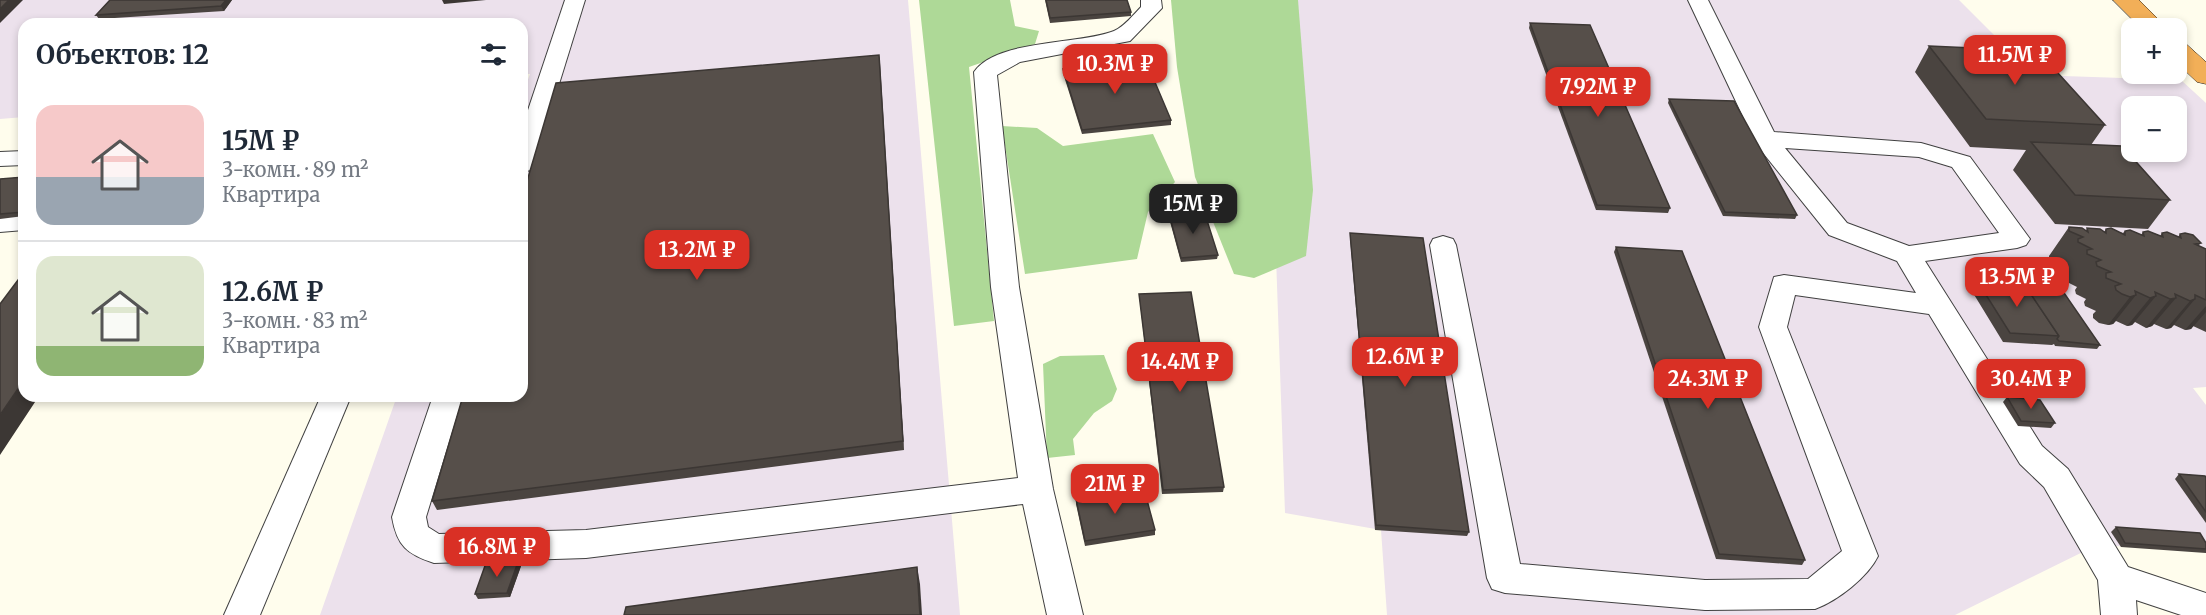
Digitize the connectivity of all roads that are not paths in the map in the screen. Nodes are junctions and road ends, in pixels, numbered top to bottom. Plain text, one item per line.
1 (575, 0) edge
2 (1152, 0) edge
3 (1698, 0) edge
4 (2125, 0) edge
5 (2144, 18) edge
6 (2187, 58) edge
7 (2206, 76) edge
8 (1765, 139) junction
9 (528, 146) edge
10 (18, 158) edge
11 (0, 159) edge
12 (18, 222) edge
13 (0, 224) edge
14 (1443, 245) dead end
15 (1907, 255) junction
16 (1937, 305) junction
17 (333, 402) edge
18 (446, 402) edge
19 (1036, 489) junction
20 (2116, 578) junction
21 (2206, 614) edge
22 (242, 615) edge
23 (1065, 615) edge
24 (2119, 615) edge

1 - 9 street
2 - 19 street
3 - 8 street
4 - 5 highway
6 - 7 highway
8 - 15 street
8 - 15 street
10 - 11 street
12 - 13 street
14 - 16 street
15 - 16 street
16 - 20 street
17 - 22 street
18 - 19 street
19 - 23 street
20 - 21 street
20 - 24 street

